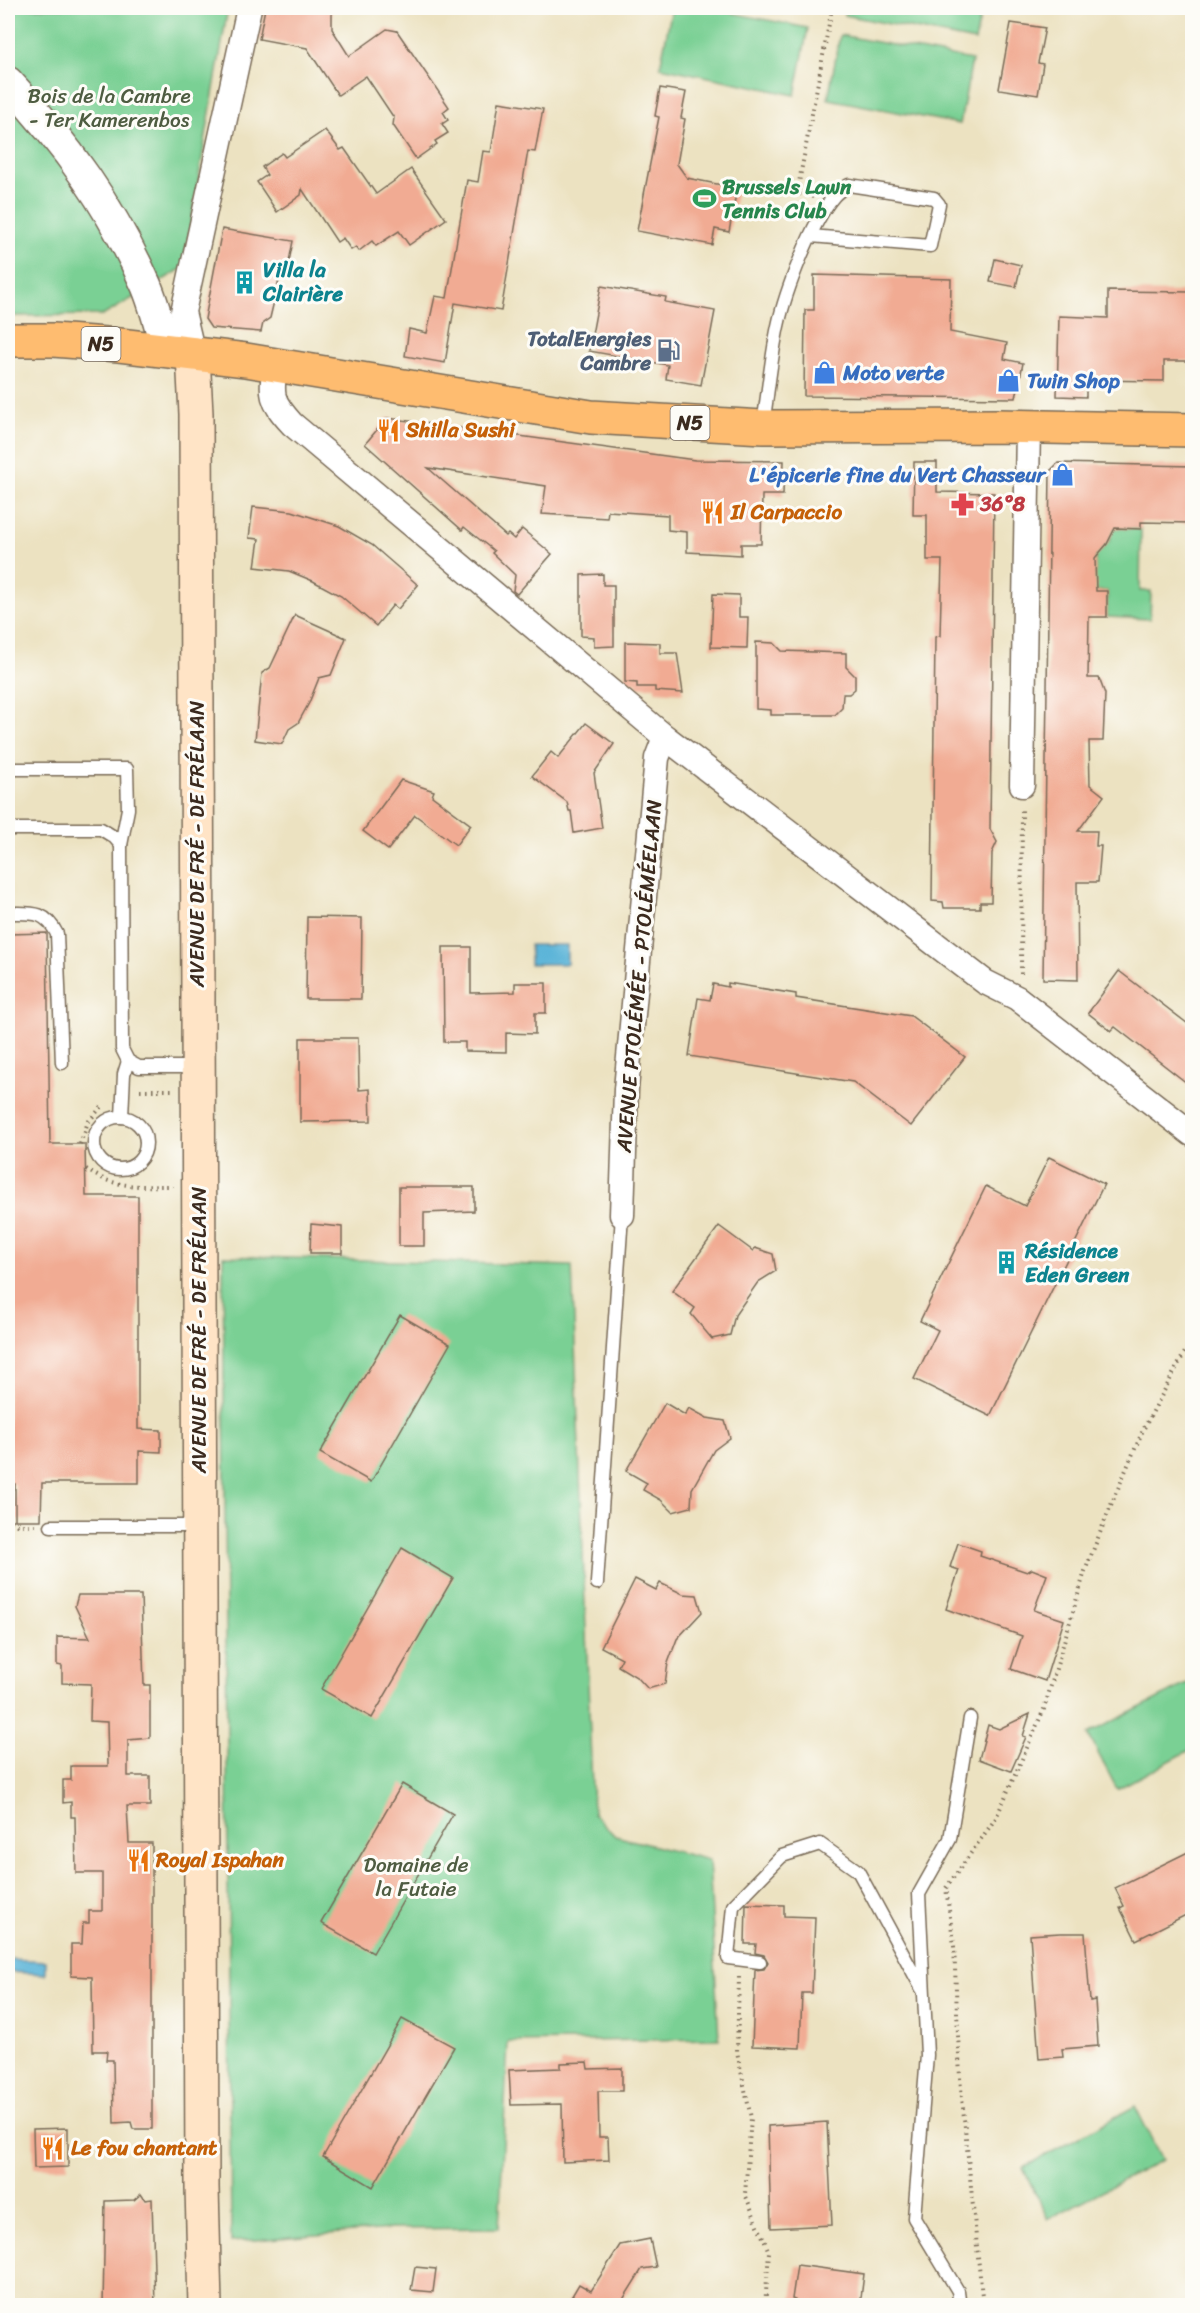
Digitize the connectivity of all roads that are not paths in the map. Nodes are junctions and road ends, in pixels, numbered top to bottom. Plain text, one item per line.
1 (249, 8) edge
2 (8, 82) edge
3 (812, 236) junction
4 (8, 340) edge
5 (180, 353) junction
6 (275, 364) junction
7 (763, 427) junction
8 (1028, 427) junction
9 (1192, 430) edge
10 (665, 737) junction
11 (10, 769) dead end
12 (1022, 785) road end
13 (8, 828) edge
14 (121, 845) junction
15 (8, 913) edge
16 (128, 1061) junction
17 (62, 1063) dead end
18 (198, 1067) junction
19 (122, 1117) junction
20 (1192, 1134) edge
21 (622, 1215) joint
22 (51, 1526) dead end
23 (200, 1526) junction
24 (597, 1583) dead end
25 (970, 1718) dead end
26 (760, 1962) dead end
27 (924, 1993) junction
28 (205, 2306) edge
29 (960, 2306) edge

1 - 5 street
2 - 5 street
3 - 3 lane
3 - 7 lane
4 - 5 main road, N5
5 - 6 main road, N5
5 - 18 main road, AVENUE DE FRÉ - DE FRÉLAAN
6 - 7 main road, N5
6 - 10 street
7 - 8 main road, N5
8 - 9 main road, N5
8 - 12 street
10 - 20 street
10 - 21 street, AVENUE PTOLÉMÉE - PTOLÉMÉELAAN
11 - 14 lane
13 - 14 lane
14 - 16 lane
15 - 17 lane
16 - 18 lane
16 - 19 lane
18 - 23 main road, AVENUE DE FRÉ - DE FRÉLAAN
19 - 19 lane
21 - 24 lane
22 - 23 lane
23 - 28 main road, AVENUE DE FRÉ - DE FRÉLAAN
25 - 27 lane
26 - 27 lane
27 - 29 lane

